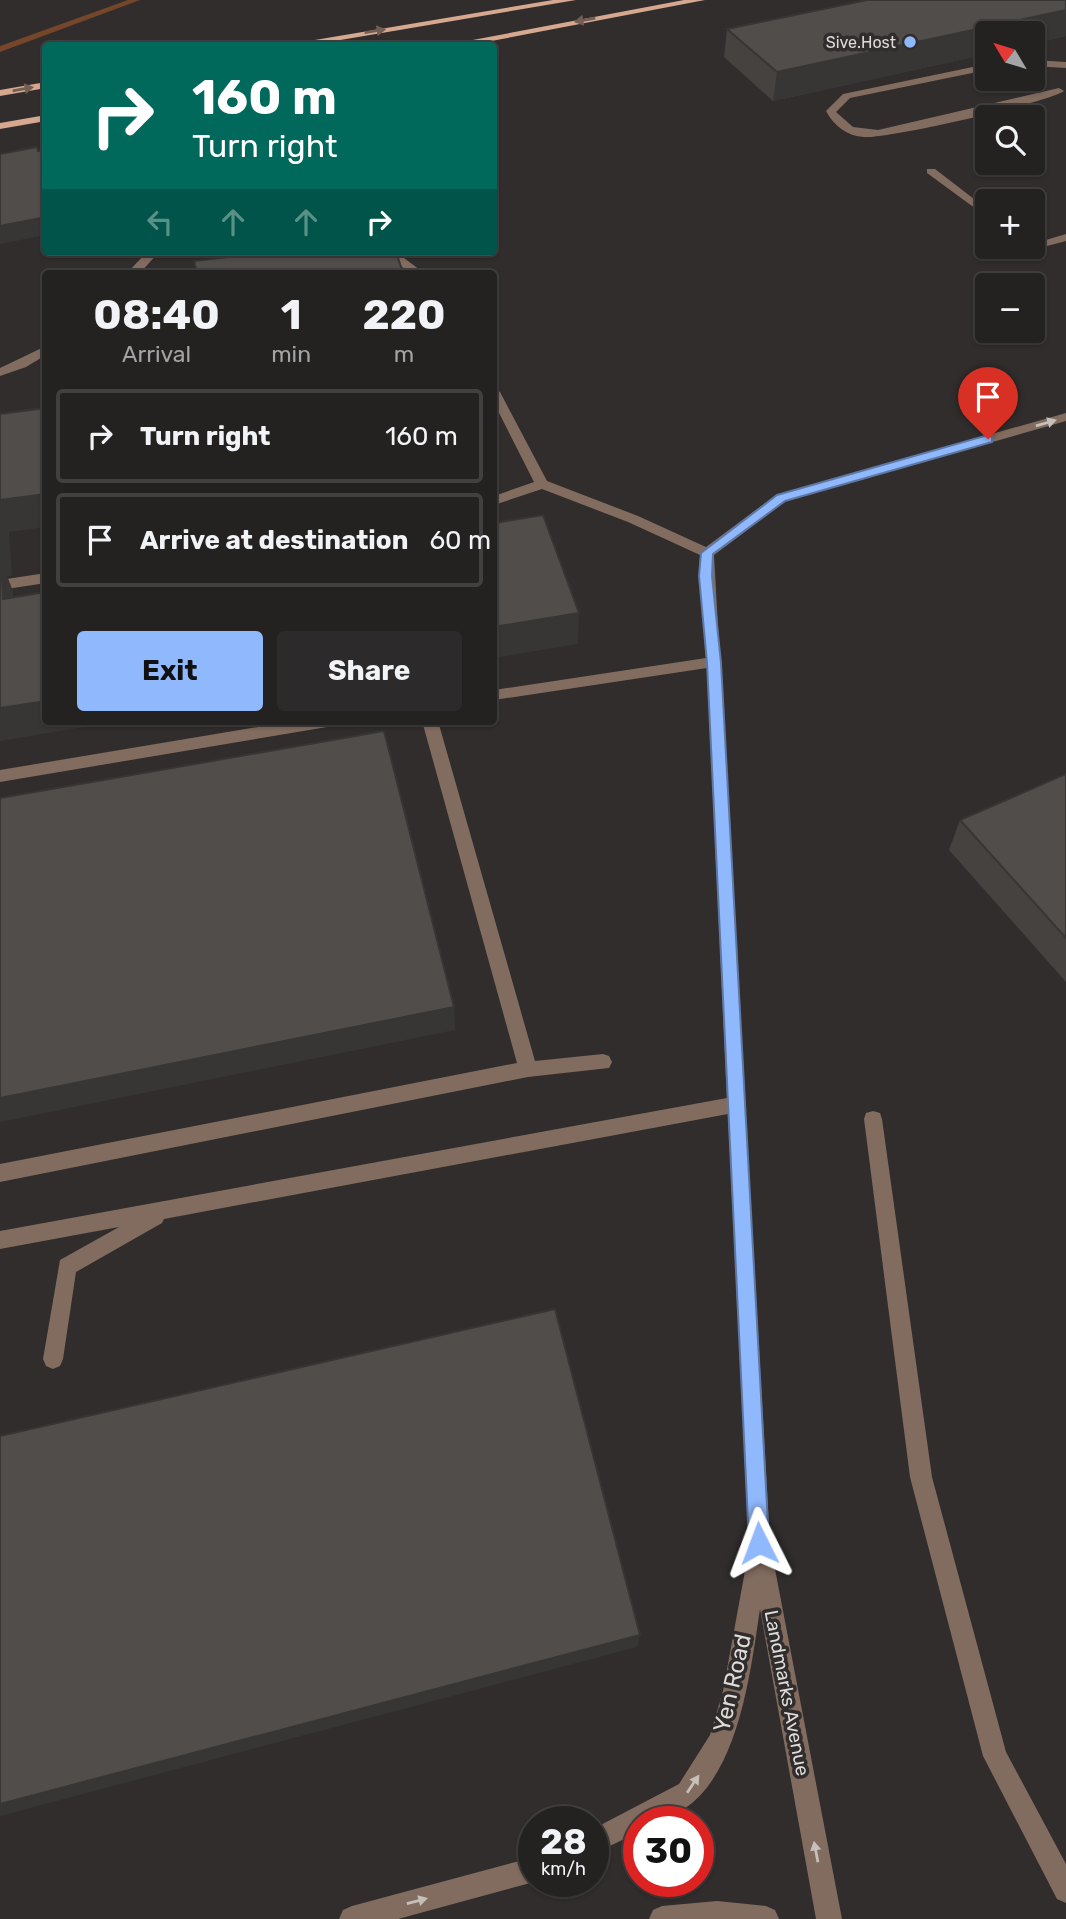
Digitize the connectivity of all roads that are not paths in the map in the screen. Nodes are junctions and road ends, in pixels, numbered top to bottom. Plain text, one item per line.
1 (570, 0) edge
2 (653, 0) edge
3 (700, 0) edge
4 (309, 42) edge
5 (468, 42) edge
6 (1045, 55) edge
7 (1066, 57) edge
8 (1045, 64) edge
9 (1066, 65) edge
10 (975, 69) edge
11 (42, 86) edge
12 (1059, 91) dead end
13 (0, 93) edge
14 (41, 118) edge
15 (0, 128) edge
16 (931, 171) dead end
17 (975, 205) edge
18 (1066, 237) edge
19 (1045, 243) edge
20 (148, 256) edge
21 (395, 256) edge
22 (136, 270) edge
23 (414, 270) edge
24 (42, 352) edge
25 (0, 372) edge
26 (497, 398) edge
27 (1066, 417) edge
28 (542, 484) junction
29 (497, 499) edge
30 (707, 553) junction
31 (42, 579) edge
32 (0, 585) edge
33 (714, 663) junction
34 (497, 695) edge
35 (303, 725) edge
36 (431, 725) edge
37 (0, 776) edge
38 (603, 1062) dead end
39 (528, 1069) junction
40 (736, 1104) junction
41 (873, 1119) dead end
42 (0, 1173) edge
43 (171, 1209) junction
44 (0, 1240) edge
45 (52, 1359) dead end
46 (759, 1543) junction
47 (609, 1834) edge
48 (518, 1873) edge
49 (1066, 1890) edge
50 (352, 1919) edge
51 (662, 1919) edge
52 (766, 1919) edge
53 (829, 1919) edge

1 - 2 main road
4 -> 1 main road
3 -> 5 main road
6 - 7 street
8 - 9 street
10 - 12 street
13 -> 11 main road
14 - 15 main road
16 - 17 street
18 - 19 street
20 - 22 street
21 - 23 street
24 - 25 street
26 - 28 street
30 -> 27 street
28 - 29 street
28 - 30 street
30 - 33 street, Landmarks Avenue
31 - 32 street
33 - 34 street
33 - 40 street, Landmarks Avenue
35 - 37 street
36 - 39 street
38 - 39 street
39 - 42 street
40 - 43 street
40 - 46 street, Landmarks Avenue
41 - 49 street
43 - 44 street
43 - 45 street
47 -> 46 street, Yen Road
53 -> 46 street, Landmarks Avenue
50 -> 48 street
51 - 52 street

